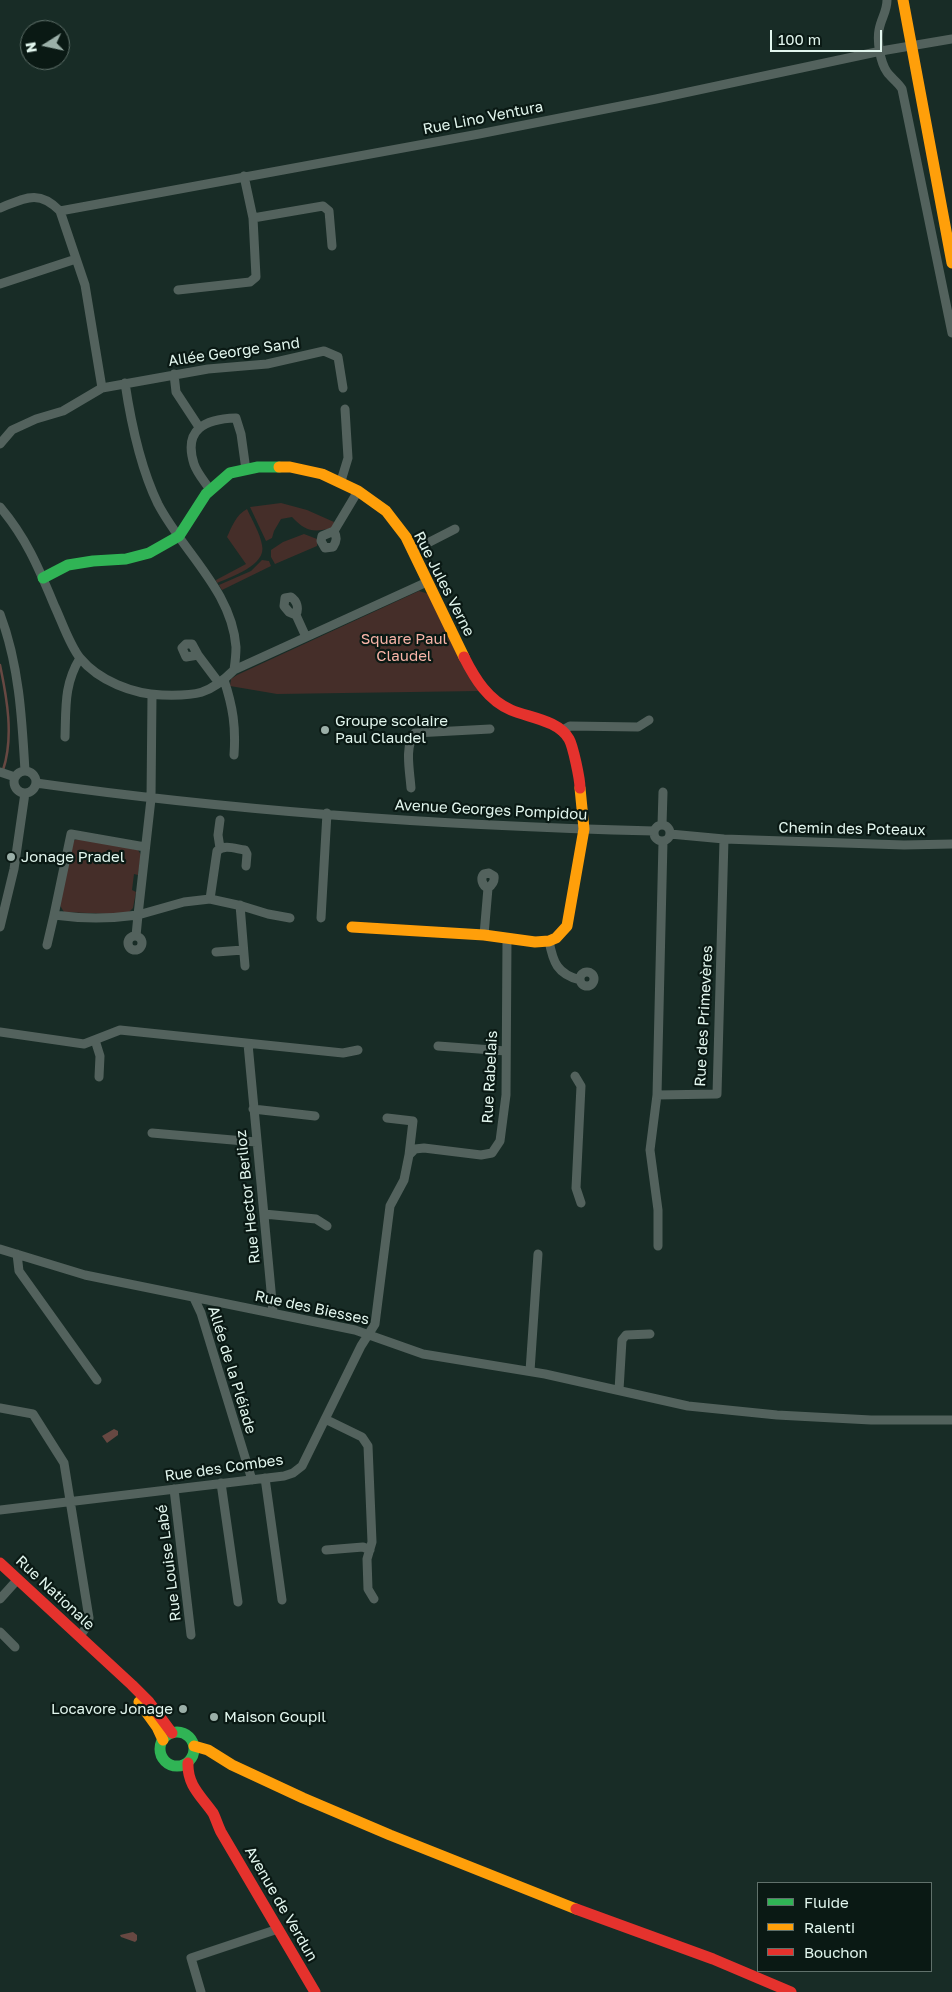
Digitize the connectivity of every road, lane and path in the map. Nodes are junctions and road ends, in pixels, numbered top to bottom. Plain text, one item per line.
1 (887, 0) edge
2 (903, 0) edge
3 (952, 39) edge
4 (912, 46) junction
5 (881, 51) junction
6 (244, 176) junction
7 (0, 208) edge
8 (60, 211) junction
9 (253, 218) junction
10 (332, 246) dead end
11 (76, 259) junction
12 (952, 263) edge
13 (0, 284) edge
14 (178, 290) dead end
15 (952, 333) edge
16 (174, 374) junction
17 (124, 383) junction
18 (102, 388) junction
19 (343, 388) dead end
20 (345, 409) dead end
21 (199, 427) junction
22 (0, 444) edge
23 (246, 470) junction
24 (341, 481) junction
25 (210, 490) junction
26 (358, 491) junction
27 (0, 508) edge
28 (455, 530) dead end
29 (334, 531) dead end
30 (179, 536) junction
31 (412, 551) junction
32 (43, 578) junction
33 (427, 582) junction
34 (0, 614) edge
35 (296, 615) dead end
36 (306, 637) junction
37 (198, 655) dead end
38 (80, 658) junction
39 (234, 670) junction
40 (222, 682) junction
41 (152, 695) junction
42 (649, 720) dead end
43 (490, 729) dead end
44 (561, 731) junction
45 (65, 737) dead end
46 (234, 755) dead end
47 (25, 771) junction
48 (8, 775) edge
49 (36, 783) junction
50 (411, 788) dead end
51 (663, 792) dead end
52 (24, 793) junction
53 (151, 799) junction
54 (327, 813) junction
55 (220, 820) dead end
56 (662, 825) junction
57 (584, 830) junction
58 (654, 831) junction
59 (670, 834) junction
60 (724, 839) junction
61 (663, 841) junction
62 (952, 844) edge
63 (146, 847) junction
64 (220, 848) junction
65 (246, 866) dead end
66 (488, 888) dead end
67 (210, 899) junction
68 (240, 905) junction
69 (138, 914) junction
70 (54, 915) junction
71 (290, 918) dead end
72 (322, 918) dead end
73 (0, 927) edge
74 (352, 927) dead end
75 (484, 935) junction
76 (136, 936) dead end
77 (507, 939) junction
78 (549, 941) junction
79 (47, 945) dead end
80 (243, 950) junction
81 (216, 952) dead end
82 (245, 966) dead end
83 (580, 980) dead end
84 (0, 1032) edge
85 (95, 1040) junction
86 (248, 1044) junction
87 (438, 1046) dead end
88 (358, 1050) dead end
89 (506, 1051) junction
90 (575, 1076) dead end
91 (98, 1077) dead end
92 (657, 1095) junction
93 (253, 1109) junction
94 (315, 1116) dead end
95 (387, 1118) dead end
96 (152, 1133) dead end
97 (256, 1142) junction
98 (409, 1155) junction
99 (582, 1203) dead end
100 (264, 1214) junction
101 (327, 1226) dead end
102 (658, 1246) dead end
103 (0, 1249) edge
104 (17, 1254) junction
105 (538, 1254) dead end
106 (194, 1298) junction
107 (274, 1312) junction
108 (370, 1334) junction
109 (650, 1334) dead end
110 (530, 1371) junction
111 (97, 1380) dead end
112 (619, 1390) junction
113 (1, 1411) edge
114 (325, 1419) junction
115 (952, 1420) edge
116 (265, 1478) junction
117 (252, 1480) junction
118 (222, 1483) junction
119 (174, 1489) junction
120 (70, 1501) junction
121 (0, 1510) edge
122 (326, 1550) dead end
123 (370, 1550) junction
124 (0, 1562) edge
125 (18, 1579) junction
126 (0, 1599) edge
127 (374, 1599) dead end
128 (282, 1600) dead end
129 (238, 1602) dead end
130 (0, 1632) edge
131 (191, 1635) dead end
132 (80, 1636) junction
133 (15, 1647) dead end
134 (167, 1736) junction
135 (192, 1755) junction
136 (173, 1766) junction
137 (221, 1832) junction
138 (278, 1929) junction
139 (201, 1992) edge
140 (315, 1992) edge
141 (791, 1992) edge

1 - 5 street
2 - 4 main road
3 - 4 street, Rue Lino Ventura
4 - 5 street, Rue Lino Ventura
4 - 12 main road
5 - 6 street, Rue Lino Ventura
5 - 15 street
6 - 8 street, Rue Lino Ventura
6 - 9 street
7 - 8 street
8 - 11 street
9 - 10 street
9 - 14 street
11 - 13 street
11 - 18 street
16 - 17 street, Allée George Sand
16 - 19 street, Allée George Sand
16 - 21 street
17 - 18 street, Allée George Sand
17 - 30 street
18 - 22 street, Allée George Sand
20 - 24 street
21 - 23 street
21 - 25 street
23 - 24 main road, Rue Jules Verne
23 - 25 main road, Rue Jules Verne
24 - 26 main road, Rue Jules Verne
25 - 30 main road, Rue Jules Verne
26 - 29 street
26 - 31 main road, Rue Jules Verne
27 - 32 street
28 - 31 street
30 - 32 main road, Rue Jules Verne
30 - 39 street
31 - 33 main road, Rue Jules Verne
32 - 38 street
33 - 36 street
33 - 44 main road, Rue Jules Verne
34 - 47 street
35 - 36 street
36 - 39 street
37 - 40 street
38 - 41 street
38 - 45 street
39 - 40 street
40 - 41 street
40 - 46 street
41 - 53 street
42 - 44 street
43 - 50 street
44 - 57 main road
47 - 48 street
47 - 49 street
48 - 52 street
49 - 52 street
49 - 53 street, Avenue Georges Pompidou
51 - 56 street
52 - 73 street
53 - 54 street, Avenue Georges Pompidou
53 - 63 street
54 - 57 street, Avenue Georges Pompidou
54 - 72 street
55 - 64 street
56 - 58 street
56 - 59 street
57 - 58 street, Avenue Georges Pompidou
57 - 78 main road
58 - 61 street
59 - 60 street
59 - 61 street
60 - 62 street, Chemin des Poteaux
60 - 92 street, Rue des Primevères
61 - 92 street
63 - 69 street
63 - 70 street
64 - 65 street
64 - 67 street
66 - 75 street
67 - 68 street
67 - 69 street
68 - 71 street
68 - 80 street
69 - 70 street
69 - 76 street
70 - 79 street
74 - 75 main road
75 - 77 main road
77 - 78 main road
77 - 89 street, Rue Rabelais
78 - 83 street
80 - 81 street
80 - 82 street
84 - 85 street
85 - 86 street
85 - 91 street
86 - 88 street
86 - 93 street, Rue Hector Berlioz
87 - 89 street
89 - 98 street, Rue Rabelais
90 - 99 street
92 - 102 street
93 - 94 street, Rue Hector Berlioz
93 - 97 street, Rue Hector Berlioz
95 - 98 street
96 - 97 street
97 - 100 street, Rue Hector Berlioz
98 - 108 street
100 - 101 street
100 - 107 street, Rue Hector Berlioz
103 - 104 street, Rue des Biesses
104 - 106 street, Rue des Biesses
104 - 111 street
105 - 110 street
106 - 107 street, Rue des Biesses
106 - 117 street, Allée de la Pléiade
107 - 108 street, Rue des Biesses
108 - 110 street, Rue des Biesses
108 - 114 street, Rue des Combes
109 - 112 street
110 - 112 street, Rue des Biesses
112 - 115 street, Rue des Biesses
113 - 120 street
114 - 116 street, Rue des Combes
114 - 123 street
116 - 117 street, Rue des Combes
116 - 128 street
117 - 118 street, Rue des Combes
118 - 119 street, Rue des Combes
118 - 129 street
119 - 120 street, Rue des Combes
119 - 131 street, Rue Louise Labé
120 - 121 street, Rue des Combes
120 - 132 street
122 - 123 street
123 - 127 street
124 - 125 main road, Rue Nationale
125 - 126 street
125 - 132 main road, Rue Nationale
130 - 133 street
132 - 134 main road, Rue Nationale
134 - 135 main road
134 - 136 main road
135 - 136 main road
135 - 137 main road, Avenue de Verdun
135 - 141 main road
136 - 137 main road, Avenue de Verdun
137 - 138 main road, Avenue de Verdun
138 - 139 street
138 - 140 main road, Avenue de Verdun

